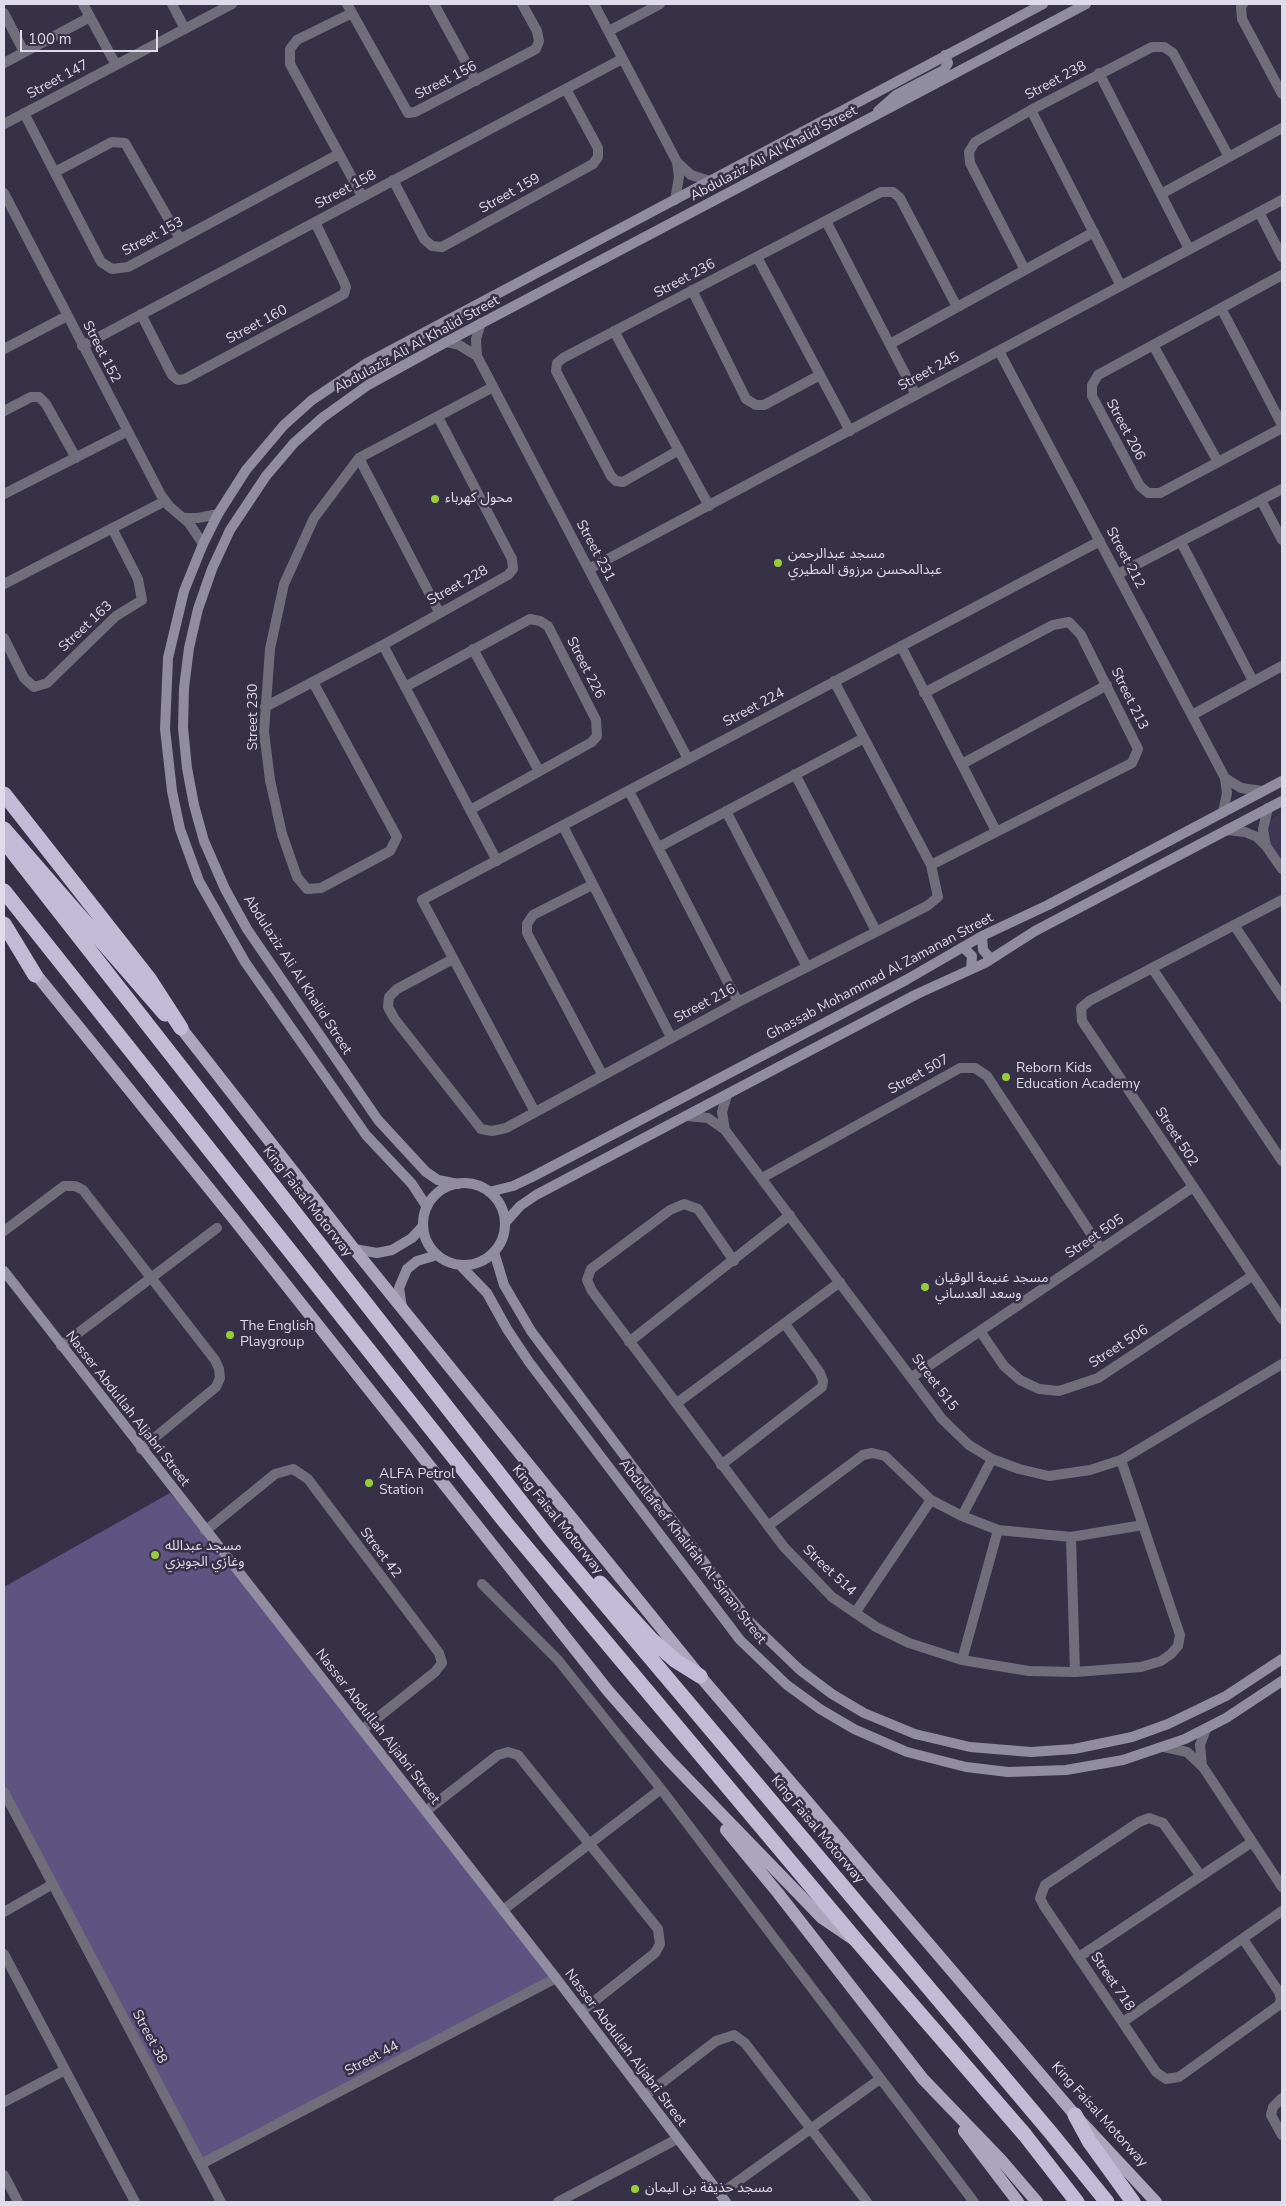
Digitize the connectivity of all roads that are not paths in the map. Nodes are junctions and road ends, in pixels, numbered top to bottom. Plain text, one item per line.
1 (84, 4) edge
2 (172, 4) edge
3 (232, 4) edge
4 (346, 4) edge
5 (434, 4) edge
6 (522, 4) edge
7 (594, 4) edge
8 (660, 4) edge
9 (1043, 4) edge
10 (1086, 4) edge
11 (1243, 4) edge
12 (4, 13) edge
13 (352, 13) junction
14 (90, 17) junction
15 (185, 29) junction
16 (609, 31) junction
17 (24, 52) junction
18 (945, 55) junction
19 (622, 59) junction
20 (4, 63) edge
21 (116, 65) junction
22 (1100, 73) junction
23 (476, 81) junction
24 (566, 89) junction
25 (1282, 94) edge
26 (1031, 110) junction
27 (24, 113) junction
28 (875, 116) junction
29 (4, 124) edge
30 (1282, 128) edge
31 (339, 154) junction
32 (1229, 157) junction
33 (677, 162) junction
34 (55, 172) junction
35 (393, 180) junction
36 (710, 181) junction
37 (4, 193) edge
38 (1161, 194) junction
39 (362, 196) junction
40 (675, 200) junction
41 (1282, 200) edge
42 (1259, 212) junction
43 (826, 221) junction
44 (315, 222) junction
45 (1094, 232) junction
46 (180, 239) junction
47 (582, 248) junction
48 (1189, 249) junction
49 (757, 256) junction
50 (566, 257) junction
51 (1282, 257) edge
52 (591, 266) junction
53 (1025, 270) junction
54 (575, 274) junction
55 (1282, 275) edge
56 (1121, 286) junction
57 (692, 290) junction
58 (957, 307) junction
59 (1221, 308) junction
60 (141, 314) junction
61 (67, 316) junction
62 (481, 323) junction
63 (614, 331) junction
64 (446, 342) junction
65 (890, 344) junction
66 (1152, 345) junction
67 (82, 346) junction
68 (4, 348) edge
69 (999, 350) junction
70 (477, 356) junction
71 (820, 374) junction
72 (493, 387) junction
73 (916, 395) junction
74 (4, 411) edge
75 (438, 417) junction
76 (1282, 427) edge
77 (850, 430) junction
78 (126, 432) junction
79 (679, 450) junction
80 (76, 458) junction
81 (359, 458) junction
82 (1218, 462) junction
83 (1282, 489) edge
84 (4, 494) edge
85 (1261, 500) junction
86 (165, 501) junction
87 (709, 506) junction
88 (218, 514) junction
89 (184, 518) junction
90 (112, 528) junction
91 (1282, 540) edge
92 (1100, 541) junction
93 (1181, 542) junction
94 (203, 544) junction
95 (589, 569) junction
96 (1118, 574) junction
97 (4, 584) edge
98 (439, 612) junction
99 (4, 638) edge
100 (383, 645) junction
101 (901, 646) junction
102 (473, 650) junction
103 (1282, 666) edge
104 (834, 681) junction
105 (1253, 681) junction
106 (313, 682) junction
107 (1107, 685) junction
108 (406, 687) junction
109 (924, 693) junction
110 (265, 707) junction
111 (1192, 715) junction
112 (864, 738) junction
113 (688, 759) junction
114 (962, 764) junction
115 (539, 771) junction
116 (795, 774) junction
117 (1225, 778) junction
118 (1282, 781) edge
119 (629, 791) junction
120 (1263, 791) junction
121 (4, 794) edge
122 (1282, 801) edge
123 (1268, 808) junction
124 (470, 810) junction
125 (726, 812) junction
126 (1223, 812) junction
127 (563, 826) junction
128 (4, 830) edge
129 (1227, 830) junction
130 (996, 831) junction
131 (4, 841) edge
132 (1266, 846) junction
133 (659, 847) junction
134 (497, 861) junction
135 (931, 865) junction
136 (1282, 869) edge
137 (592, 885) junction
138 (4, 891) edge
139 (1282, 900) edge
140 (4, 924) edge
141 (1234, 925) junction
142 (876, 931) junction
143 (4, 932) edge
144 (982, 936) junction
145 (964, 947) junction
146 (453, 959) junction
147 (991, 959) junction
148 (807, 967) junction
149 (1152, 968) junction
150 (971, 969) junction
151 (35, 974) junction
152 (1282, 997) edge
153 (738, 1002) junction
154 (181, 1028) junction
155 (671, 1037) junction
156 (602, 1074) junction
157 (727, 1095) junction
158 (534, 1112) junction
159 (686, 1116) junction
160 (725, 1130) junction
161 (1282, 1162) edge
162 (762, 1178) junction
163 (458, 1184) junction
164 (1193, 1187) junction
165 (489, 1192) junction
166 (427, 1207) junction
167 (790, 1215) junction
168 (505, 1223) junction
169 (422, 1226) junction
170 (217, 1228) dead end
171 (4, 1231) edge
172 (354, 1249) junction
173 (1101, 1249) junction
174 (494, 1252) junction
175 (437, 1255) junction
176 (734, 1261) junction
177 (460, 1265) junction
178 (4, 1271) edge
179 (1252, 1276) junction
180 (151, 1278) junction
181 (840, 1282) junction
182 (402, 1308) junction
183 (1282, 1320) edge
184 (785, 1324) junction
185 (980, 1331) junction
186 (629, 1342) junction
187 (61, 1346) junction
188 (1282, 1364) edge
189 (912, 1377) junction
190 (676, 1403) junction
191 (141, 1449) junction
192 (992, 1459) junction
193 (1120, 1460) junction
194 (721, 1465) junction
195 (931, 1500) junction
196 (962, 1516) junction
197 (1143, 1525) junction
198 (768, 1526) junction
199 (998, 1530) junction
200 (205, 1531) junction
201 (660, 1534) junction
202 (1071, 1537) junction
203 (551, 1540) junction
204 (712, 1573) junction
205 (482, 1584) dead end
206 (855, 1613) junction
207 (1282, 1659) edge
208 (962, 1660) junction
209 (1076, 1672) junction
210 (700, 1676) junction
211 (1282, 1681) edge
212 (1206, 1729) junction
213 (362, 1730) junction
214 (1164, 1747) junction
215 (1203, 1767) junction
216 (661, 1789) junction
217 (4, 1792) edge
218 (700, 1793) junction
219 (426, 1811) junction
220 (1252, 1842) junction
221 (590, 1844) junction
222 (1200, 1875) junction
223 (52, 1884) junction
224 (1282, 1887) edge
225 (503, 1910) junction
226 (1282, 1911) edge
227 (4, 1912) edge
228 (1243, 1939) junction
229 (857, 1941) junction
230 (4, 1954) edge
231 (1079, 1957) junction
232 (556, 1978) junction
233 (582, 2011) junction
234 (1123, 2022) junction
235 (65, 2070) junction
236 (880, 2079) junction
237 (646, 2095) junction
238 (1282, 2098) edge
239 (4, 2102) edge
240 (954, 2113) junction
241 (1075, 2115) junction
242 (809, 2129) junction
243 (1282, 2135) edge
244 (677, 2139) junction
245 (201, 2164) junction
246 (4, 2178) edge
247 (723, 2198) edge
248 (18, 2202) edge
249 (135, 2202) edge
250 (222, 2202) edge
251 (558, 2202) edge
252 (867, 2202) edge
253 (974, 2202) edge
254 (1018, 2202) edge
255 (1037, 2202) edge
256 (1077, 2202) edge
257 (1107, 2202) edge
258 (1133, 2202) edge
259 (1156, 2202) edge

1 - 14 street
2 - 15 street
3 - 15 street, Street 147
4 - 13 street, Street 156
5 - 23 street
6 - 23 street, Street 156
7 - 16 street
8 - 16 street
9 - 18 street, Abdulaziz Ali Al Khalid Street
10 - 28 street, Abdulaziz Ali Al Khalid Street
11 - 25 street
12 - 17 street
13 - 23 street, Street 156
13 - 31 street
14 - 17 street
14 - 21 street
15 - 21 street, Street 147
16 - 19 street
17 - 20 street
18 - 28 street
18 - 36 street, Abdulaziz Ali Al Khalid Street
19 - 24 street, Street 158
19 - 33 street
21 - 27 street, Street 147
22 - 26 street, Street 238
22 - 32 street, Street 238
22 - 38 street
24 - 35 street, Street 158
24 - 35 street, Street 159
26 - 45 street
26 - 53 street, Street 238
27 - 29 street, Street 147
27 - 34 street, Street 153
28 - 52 street, Abdulaziz Ali Al Khalid Street
30 - 32 street
31 - 39 street
31 - 46 street, Street 153
32 - 38 street
33 - 36 street
33 - 40 street
34 - 46 street
34 - 46 street, Street 153
35 - 39 street, Street 158
36 - 40 street, Abdulaziz Ali Al Khalid Street
37 - 61 street, Street 152
38 - 48 street
39 - 44 street, Street 158
40 - 47 street, Abdulaziz Ali Al Khalid Street
41 - 42 street, Street 245
42 - 48 street, Street 245
42 - 51 street
43 - 49 street, Street 236
43 - 58 street, Street 236
43 - 65 street
44 - 60 street, Street 158
44 - 60 street, Street 160
45 - 53 street
45 - 56 street
47 - 50 street, Abdulaziz Ali Al Khalid Street
47 - 52 street
48 - 56 street, Street 245
49 - 57 street, Street 236
49 - 71 street
50 - 54 street
50 - 88 street, Abdulaziz Ali Al Khalid Street
52 - 54 street, Abdulaziz Ali Al Khalid Street
53 - 58 street
54 - 62 street, Abdulaziz Ali Al Khalid Street
55 - 59 street, Street 206
56 - 69 street, Street 245
57 - 63 street, Street 236
57 - 71 street
58 - 65 street
59 - 66 street, Street 206
59 - 76 street
60 - 67 street, Street 158
61 - 67 street, Street 152
61 - 68 street
62 - 64 street, Abdulaziz Ali Al Khalid Street
62 - 70 street
63 - 79 street
63 - 79 street, Street 236
64 - 70 street
64 - 163 street, Abdulaziz Ali Al Khalid Street
65 - 73 street
66 - 82 street
66 - 82 street, Street 206
67 - 78 street, Street 152
69 - 73 street, Street 245
69 - 92 street, Street 212
70 - 72 street, Street 231
71 - 77 street
72 - 75 street, Street 230
72 - 95 street, Street 231
73 - 77 street, Street 245
74 - 80 street
75 - 81 street, Street 230
75 - 98 street, Street 228
76 - 82 street, Street 206
77 - 87 street, Street 245
78 - 80 street
78 - 86 street, Street 152
79 - 87 street
80 - 84 street
81 - 98 street
81 - 110 street, Street 230
83 - 85 street
85 - 91 street
85 - 93 street
86 - 89 street, Street 152
86 - 90 street
87 - 95 street, Street 245
88 - 89 street
88 - 94 street, Abdulaziz Ali Al Khalid Street
89 - 94 street, Street 152
90 - 97 street
90 - 99 street, Street 163
92 - 96 street, Street 212
92 - 101 street, Street 224
93 - 96 street
93 - 105 street
94 - 166 street, Abdulaziz Ali Al Khalid Street
95 - 113 street, Street 231
96 - 111 street, Street 212
98 - 100 street, Street 228
100 - 106 street, Street 228
100 - 108 street
101 - 104 street, Street 224
101 - 109 street
102 - 108 street, Street 226
102 - 115 street
102 - 115 street, Street 226
103 - 105 street
104 - 112 street, Street 216
104 - 113 street, Street 224
105 - 111 street
106 - 110 street, Street 228
106 - 110 street, Street 230
107 - 109 street, Street 213
107 - 114 street
107 - 130 street, Street 213
108 - 124 street
109 - 114 street
111 - 117 street, Street 212
112 - 116 street
112 - 135 street, Street 216
113 - 119 street, Street 224
114 - 130 street
115 - 124 street, Street 226
116 - 125 street
116 - 142 street
117 - 120 street
117 - 126 street, Street 212
118 - 120 street, Ghassab Mohammad Al Zamanan Street
119 - 127 street, Street 224
119 - 133 street
120 - 126 street, Ghassab Mohammad Al Zamanan Street
121 - 154 highway
122 - 123 street
123 - 129 street
123 - 132 street
124 - 134 street
125 - 133 street
125 - 148 street
126 - 144 street, Ghassab Mohammad Al Zamanan Street
127 - 134 street, Street 224
127 - 137 street
128 - 154 highway
129 - 132 street
129 - 147 street
130 - 135 street, Street 213
131 - 203 highway, King Faisal Motorway
132 - 136 street
133 - 153 street
134 - 146 street, Street 224
135 - 142 street, Street 216
137 - 155 street
137 - 156 street
138 - 229 highway
139 - 141 street, Street 502
140 - 151 highway
141 - 149 street, Street 502
141 - 152 street
142 - 148 street, Street 216
143 - 151 main road
144 - 145 street, Ghassab Mohammad Al Zamanan Street
144 - 147 street
145 - 150 street
145 - 165 street, Ghassab Mohammad Al Zamanan Street
146 - 158 street
146 - 158 street, Street 216
147 - 150 street
148 - 153 street, Street 216
149 - 161 street
149 - 164 street, Street 502
150 - 157 street
151 - 218 main road
153 - 155 street, Street 216
154 - 172 main road, King Faisal Motorway
155 - 156 street, Street 216
156 - 158 street, Street 216
157 - 159 street
157 - 160 street
159 - 160 street, Street 515
159 - 168 street
160 - 162 street, Street 515
162 - 167 street, Street 515
162 - 173 street, Street 507
163 - 165 street
163 - 166 street
164 - 173 street, Street 505
164 - 179 street, Street 502
165 - 168 street
166 - 169 street
167 - 176 street
167 - 181 street, Street 515
168 - 174 street
169 - 172 street
169 - 175 street
170 - 180 street
171 - 180 street
172 - 182 main road, King Faisal Motorway
173 - 185 street, Street 505
174 - 177 street
174 - 204 street, Abdullafeef Khalifah Al-Sinan Street
175 - 177 street
175 - 182 street
176 - 186 street
176 - 186 street, Street 514
177 - 201 street, Abdullafeef Khalifah Al-Sinan Street
178 - 187 street, Nasser Abdullah Aljabri Street
179 - 183 street, Street 502
179 - 185 street, Street 506
180 - 187 street
180 - 191 street
181 - 184 street
181 - 189 street, Street 515
182 - 210 main road, King Faisal Motorway
184 - 190 street
184 - 194 street
185 - 189 street, Street 505
186 - 190 street, Street 514
187 - 191 street, Nasser Abdullah Aljabri Street
188 - 193 street, Street 515
189 - 192 street, Street 515
190 - 194 street, Street 514
191 - 200 street, Nasser Abdullah Aljabri Street
192 - 193 street, Street 515
192 - 196 street
193 - 197 street, Street 514
194 - 198 street, Street 514
195 - 196 street
195 - 198 street
195 - 206 street
196 - 199 street
197 - 202 street
197 - 209 street, Street 514
198 - 206 street, Street 514
199 - 202 street
199 - 208 street
200 - 213 street, Nasser Abdullah Aljabri Street
200 - 213 street, Street 42
201 - 204 street
201 - 214 street, Abdullafeef Khalifah Al-Sinan Street
202 - 209 street
203 - 210 highway
203 - 257 highway, King Faisal Motorway
204 - 207 street, Abdullafeef Khalifah Al-Sinan Street
205 - 216 street
206 - 208 street, Street 514
208 - 209 street, Street 514
210 - 241 main road, King Faisal Motorway
211 - 212 street, Abdullafeef Khalifah Al-Sinan Street
212 - 214 street, Abdullafeef Khalifah Al-Sinan Street
212 - 215 street
213 - 219 street, Nasser Abdullah Aljabri Street
214 - 215 street
215 - 220 street
216 - 221 street
216 - 236 street
217 - 223 street, Street 38
218 - 229 main road
218 - 240 main road
219 - 221 street
219 - 225 street, Nasser Abdullah Aljabri Street
220 - 222 street
220 - 224 street
221 - 225 street
221 - 233 street
222 - 231 street
222 - 231 street, Street 718
223 - 227 street
223 - 245 street, Street 38
225 - 232 street, Nasser Abdullah Aljabri Street
226 - 228 street
228 - 234 street
228 - 234 street, Street 718
229 - 256 highway
230 - 235 street
231 - 234 street, Street 718
232 - 233 street, Nasser Abdullah Aljabri Street
232 - 245 street, Street 44
233 - 237 street, Nasser Abdullah Aljabri Street
235 - 239 street
235 - 249 street
236 - 242 street
236 - 253 street
237 - 242 street
237 - 244 street, Nasser Abdullah Aljabri Street
238 - 243 street
240 - 254 main road
240 - 255 main road
241 - 258 highway
241 - 259 main road, King Faisal Motorway
242 - 247 street
242 - 252 street
244 - 247 street, Nasser Abdullah Aljabri Street
244 - 251 street
245 - 250 street, Street 38
246 - 248 street

